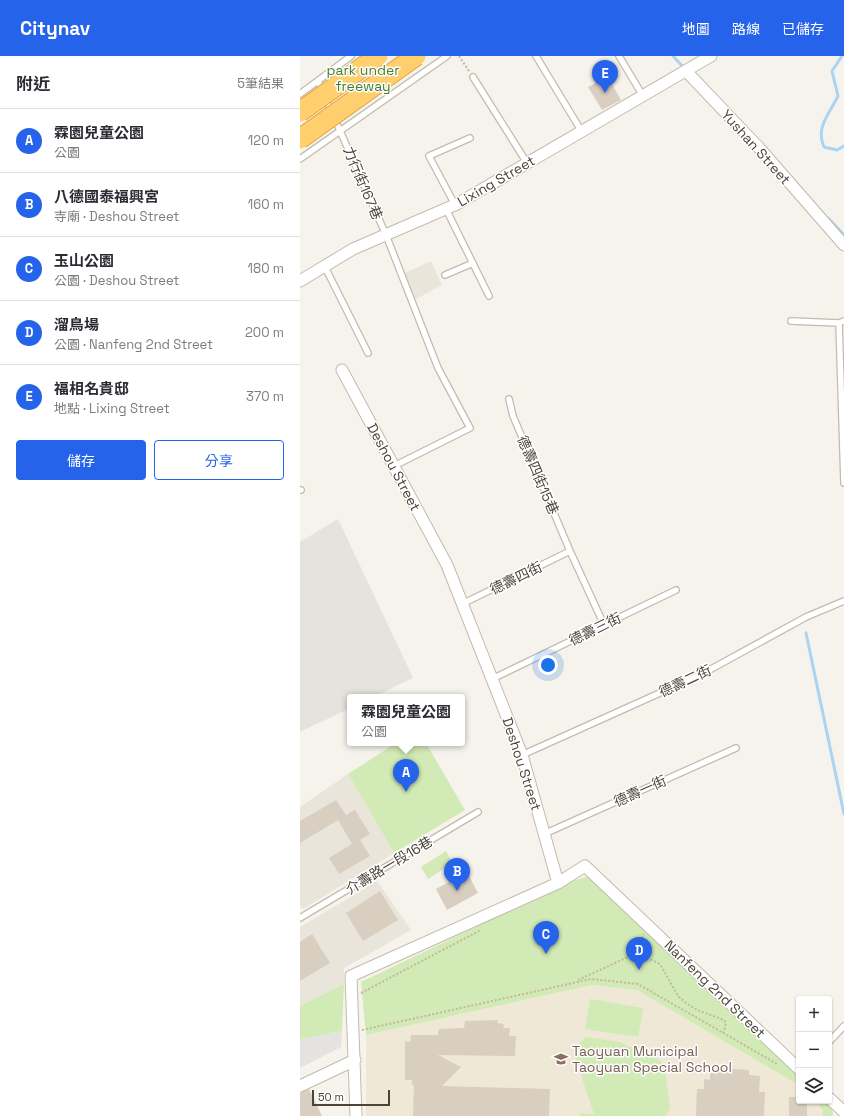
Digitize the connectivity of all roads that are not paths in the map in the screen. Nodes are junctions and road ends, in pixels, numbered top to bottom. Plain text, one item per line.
1 (351, 56) edge
2 (378, 56) edge
3 (416, 56) edge
4 (447, 56) edge
5 (536, 56) edge
6 (620, 56) edge
7 (711, 56) edge
8 (686, 71) junction
9 (473, 77) road end
10 (318, 81) junction
11 (300, 94) edge
12 (644, 96) junction
13 (300, 112) edge
14 (341, 130) junction
15 (582, 132) junction
16 (470, 138) dead end
17 (300, 139) edge
18 (300, 159) edge
19 (527, 163) junction
20 (451, 207) junction
21 (386, 235) junction
22 (844, 245) edge
23 (473, 263) junction
24 (325, 267) junction
25 (445, 275) dead end
26 (300, 281) edge
27 (489, 296) dead end
28 (791, 321) dead end
29 (842, 322) edge
30 (368, 353) dead end
31 (342, 370) dead end
32 (509, 399) dead end
33 (394, 466) junction
34 (844, 483) edge
35 (570, 551) junction
36 (676, 590) dead end
37 (844, 601) edge
38 (462, 604) junction
39 (604, 625) junction
40 (492, 679) junction
41 (736, 748) dead end
42 (522, 755) junction
43 (478, 812) dead end
44 (544, 834) junction
45 (558, 882) junction
46 (300, 918) edge
47 (844, 1026) edge
48 (832, 1039) edge
49 (355, 1060) junction
50 (798, 1068) edge
51 (300, 1086) edge
52 (832, 1101) edge
53 (844, 1112) edge
54 (356, 1116) edge

1 - 10 lane
2 - 13 highway, bridge
3 - 17 highway, bridge
4 - 14 lane
5 - 15 lane
6 - 12 lane
7 - 8 street
8 - 12 street, Lixing Street
8 - 22 street, Yushan Street
9 - 19 lane
10 - 11 lane
10 - 14 lane, 力行街167巷
12 - 15 street, Lixing Street
14 - 18 lane
14 - 21 lane, 力行街167巷
15 - 19 street, Lixing Street
16 - 20 lane
19 - 20 street, Lixing Street
20 - 21 street, Lixing Street
20 - 23 lane
21 - 24 street, Lixing Street
21 - 33 lane, 力行街167巷
23 - 25 lane
23 - 27 lane
24 - 26 street, Lixing Street
24 - 30 lane
28 - 29 lane
29 - 34 lane
31 - 33 street, Deshou Street
32 - 35 lane, 德壽四街15巷
33 - 38 street, Deshou Street
35 - 38 lane, 德壽四街
35 - 39 lane, 德壽四街15巷
36 - 39 lane, 德壽三街
37 - 42 lane, 德壽二街
38 - 40 street, Deshou Street
39 - 40 lane, 德壽三街
40 - 42 street, Deshou Street
41 - 44 lane, 德壽一街
42 - 44 street, Deshou Street
43 - 46 lane, 介壽路一段16巷
44 - 45 street, Deshou Street
45 - 49 street
45 - 50 street, Nanfeng 2nd Street
47 - 48 lane
49 - 51 street
49 - 54 street
52 - 53 street

